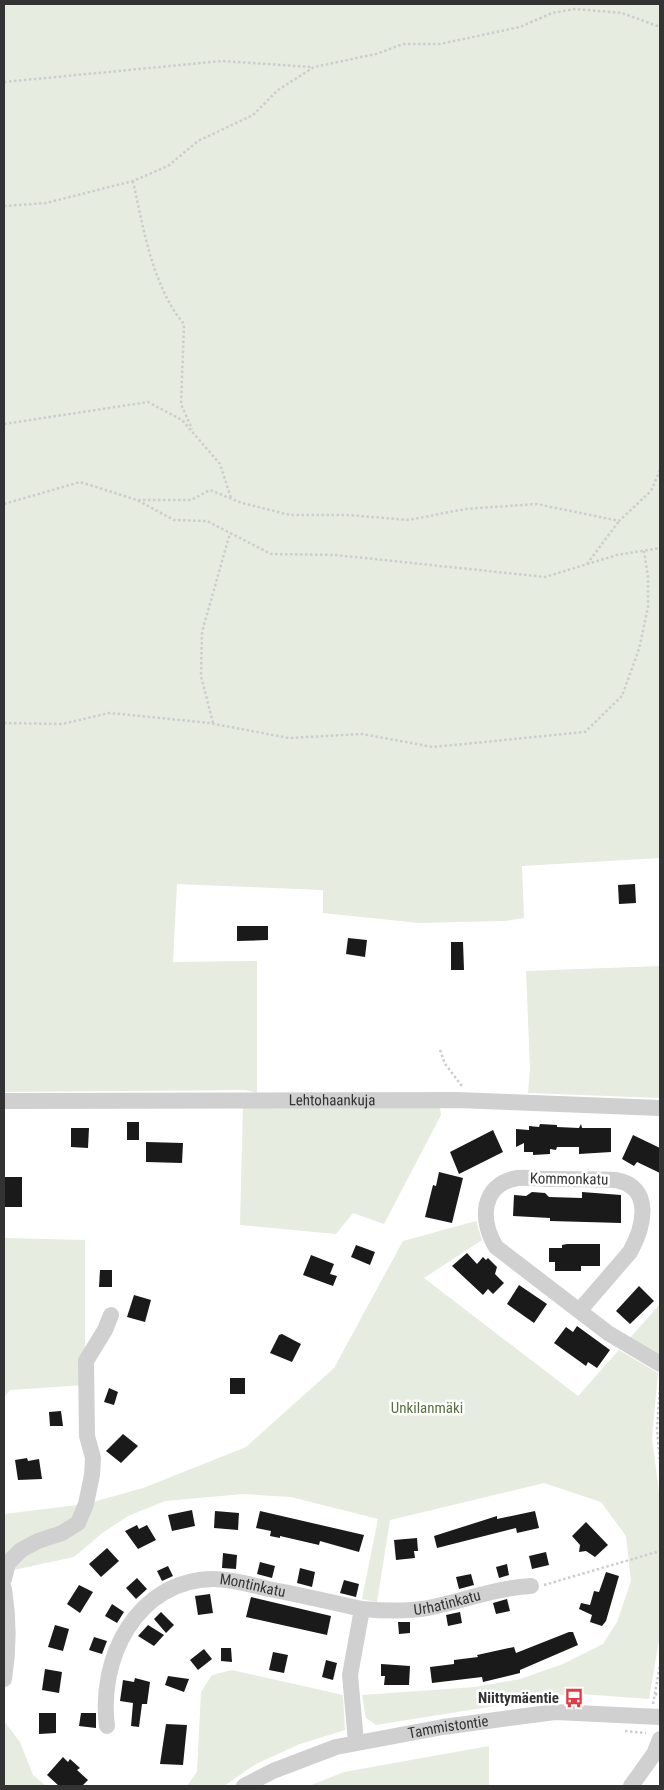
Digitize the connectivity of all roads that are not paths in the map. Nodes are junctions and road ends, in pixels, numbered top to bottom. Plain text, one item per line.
1 (4, 1101) edge
2 (660, 1108) edge
3 (580, 1310) junction
4 (111, 1315) dead end
5 (660, 1364) edge
6 (4, 1579) edge
7 (531, 1586) road end
8 (4, 1589) edge
9 (362, 1609) junction
10 (4, 1679) edge
11 (656, 1717) edge
12 (107, 1726) dead end
13 (660, 1739) edge
14 (356, 1742) junction
15 (244, 1786) edge
16 (631, 1786) edge

1 - 2 street, Lehtohaankuja
3 - 3 street, Kommonkatu
3 - 5 street, Kommonkatu
4 - 6 street
7 - 9 street, Urhatinkatu
8 - 10 street
9 - 12 street, Montinkatu
9 - 14 street
11 - 14 street, Tammistontie
13 - 16 street
14 - 15 street, Tammistontie

